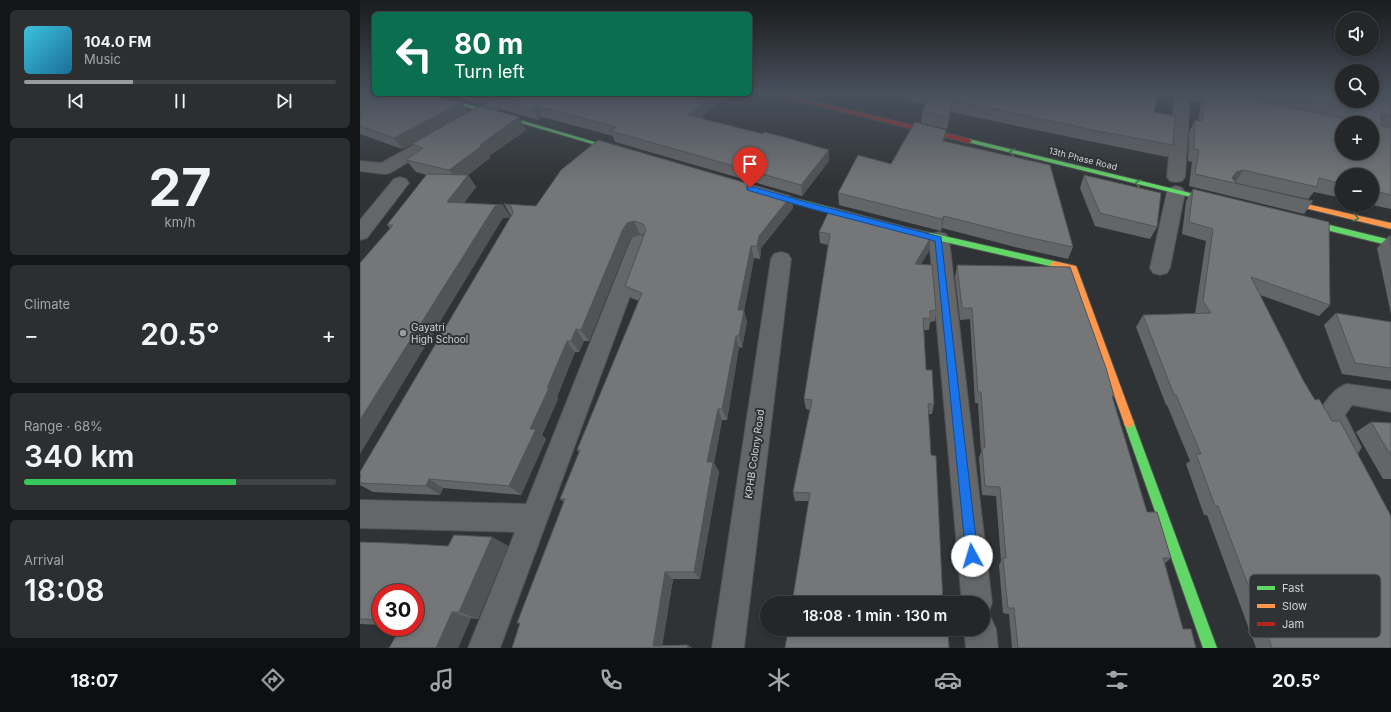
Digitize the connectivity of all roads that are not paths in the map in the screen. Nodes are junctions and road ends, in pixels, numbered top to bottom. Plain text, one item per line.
1 (463, 123) edge
2 (528, 123) edge
3 (900, 123) edge
4 (1180, 123) edge
5 (628, 152) edge
6 (360, 166) edge
7 (1176, 181) junction
8 (400, 182) dead end
9 (756, 190) edge
10 (1267, 198) edge
11 (1229, 204) edge
12 (1289, 218) edge
13 (870, 221) edge
14 (1391, 226) edge
15 (893, 227) edge
16 (360, 233) edge
17 (939, 239) junction
18 (640, 242) edge
19 (1391, 242) edge
20 (781, 259) dead end
21 (1160, 268) dead end
22 (1391, 401) edge
23 (1360, 468) edge
24 (360, 514) edge
25 (534, 518) junction
26 (976, 596) edge
27 (981, 636) edge
28 (484, 648) edge
29 (728, 648) edge
30 (982, 648) edge
31 (1210, 648) edge

1 - 6 street
2 - 5 street
7 -> 3 street, 13th Phase Road
4 - 7 street
7 - 11 street, 13th Phase Road
7 - 21 street
8 - 16 street
9 - 13 street
10 -> 14 street
12 - 19 street
15 - 17 street
17 - 26 street
17 - 31 street
18 - 25 street
20 - 29 street, KPHB Colony Road
22 - 23 street
24 - 25 street
25 - 28 street
27 - 30 street

